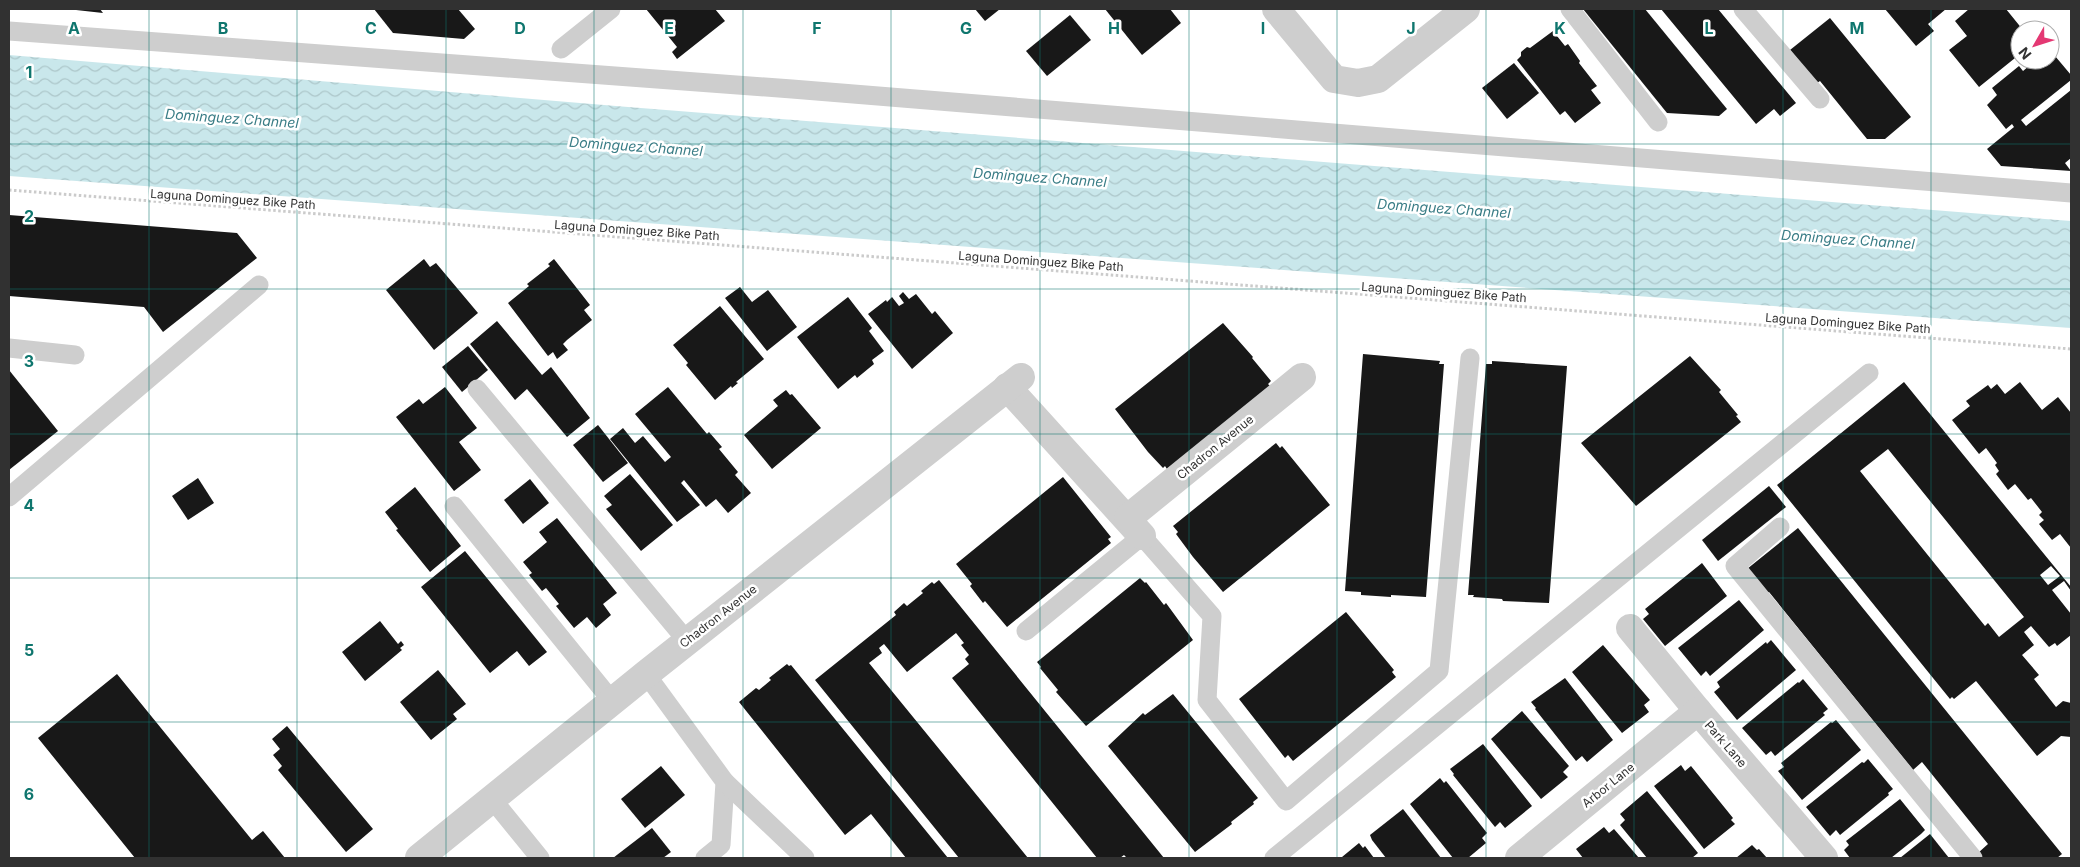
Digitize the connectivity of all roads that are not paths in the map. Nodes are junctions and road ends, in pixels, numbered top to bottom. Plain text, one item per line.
1 (611, 9) edge
2 (1276, 9) edge
3 (1466, 9) edge
4 (1570, 9) edge
5 (1743, 9) edge
6 (9, 32) edge
7 (561, 49) dead end
8 (1820, 100) dead end
9 (1658, 122) dead end
10 (2071, 193) edge
11 (258, 285) dead end
12 (9, 348) edge
13 (76, 355) dead end
14 (1470, 358) dead end
15 (1869, 373) dead end
16 (1302, 377) dead end
17 (477, 389) dead end
18 (9, 497) edge
19 (454, 506) dead end
20 (1135, 527) junction
21 (1780, 527) dead end
22 (1630, 628) dead end
23 (1026, 631) dead end
24 (687, 641) junction
25 (646, 674) junction
26 (612, 701) junction
27 (1698, 711) junction
28 (725, 782) junction
29 (492, 799) junction
30 (419, 858) edge
31 (540, 858) edge
32 (705, 858) edge
33 (805, 858) edge
34 (1274, 858) edge
35 (1519, 858) edge
36 (1824, 858) edge
37 (1973, 858) edge

1 - 7 lane
2 - 3 street
4 - 9 lane
5 - 8 lane
6 - 10 lane
11 - 18 lane
12 - 13 lane
14 - 20 lane
15 - 34 lane
16 - 20 street, Chadron Avenue
17 - 24 lane
19 - 26 lane
20 - 23 lane
20 - 24 street, Chadron Avenue
21 - 37 lane
22 - 27 street, Park Lane
24 - 25 street, Chadron Avenue
25 - 26 street, Chadron Avenue
25 - 28 lane
26 - 29 street, Chadron Avenue
27 - 35 street, Arbor Lane
27 - 36 street, Park Lane
28 - 32 lane
28 - 33 lane
29 - 30 street, Chadron Avenue
29 - 31 lane

